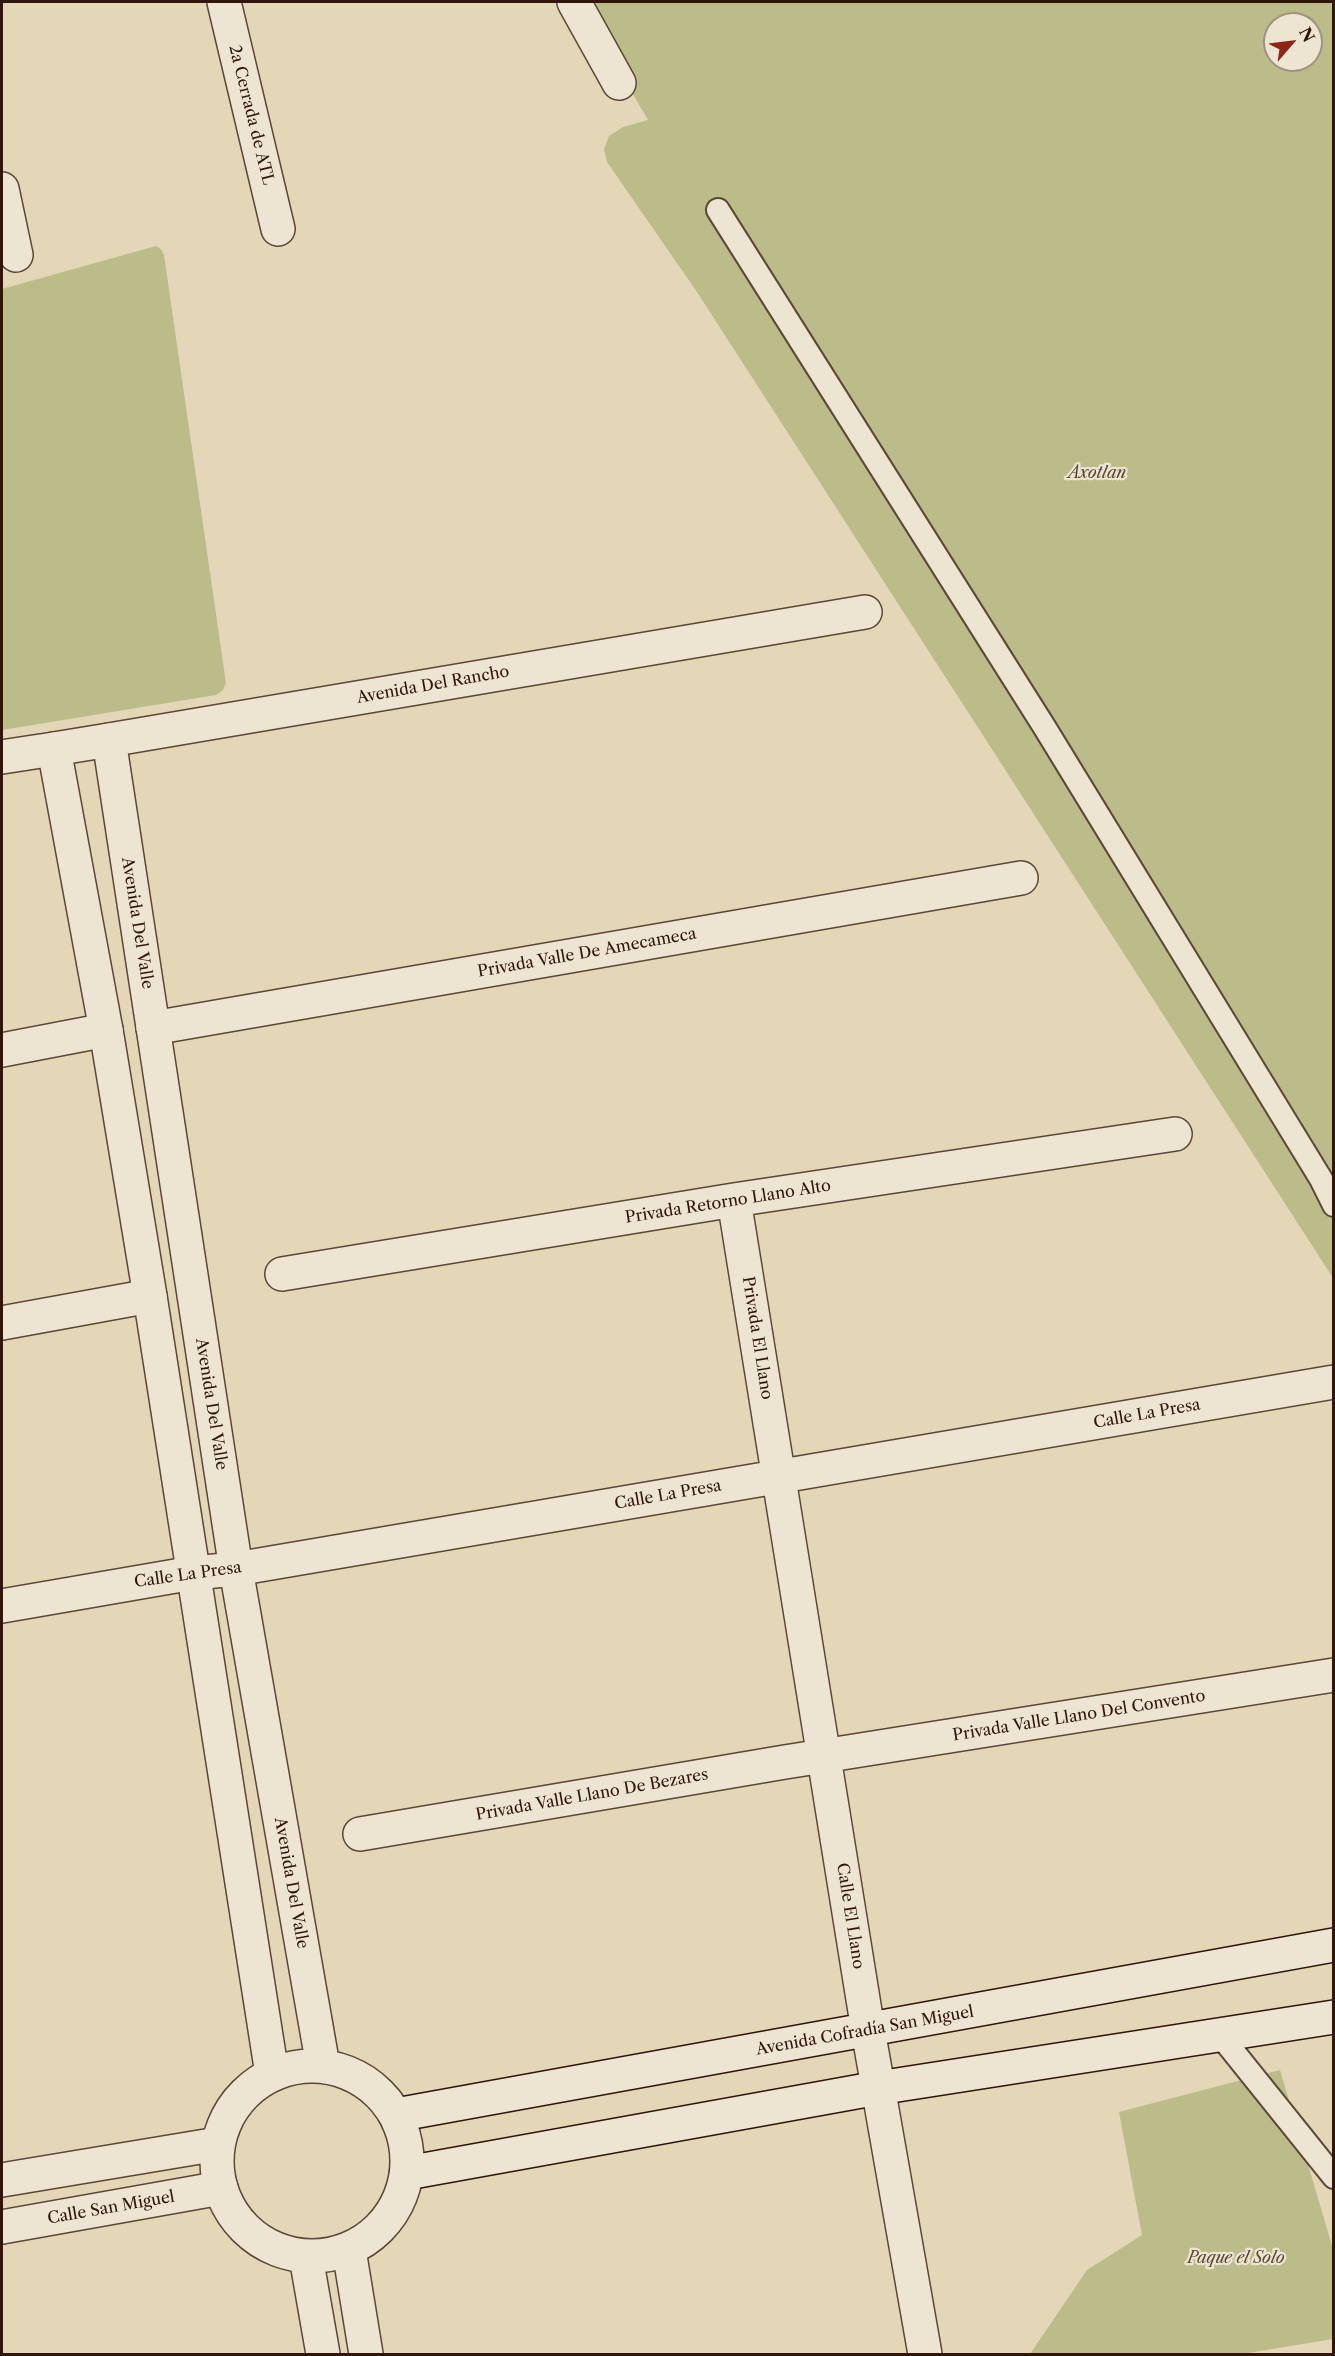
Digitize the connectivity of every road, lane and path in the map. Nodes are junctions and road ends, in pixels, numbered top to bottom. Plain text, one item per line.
1 (224, 2) edge
2 (574, 2) edge
3 (619, 83) dead end
4 (2, 189) edge
5 (718, 210) dead end
6 (278, 229) dead end
7 (16, 255) dead end
8 (865, 612) dead end
9 (109, 740) junction
10 (54, 749) junction
11 (2, 757) edge
12 (1021, 878) dead end
13 (153, 1028) junction
14 (106, 1030) junction
15 (2, 1050) edge
16 (1176, 1134) dead end
17 (734, 1200) junction
18 (1334, 1205) edge
19 (282, 1274) dead end
20 (150, 1296) junction
21 (2, 1323) edge
22 (1334, 1382) edge
23 (780, 1476) junction
24 (236, 1569) junction
25 (193, 1573) junction
26 (2, 1606) edge
27 (1334, 1675) edge
28 (824, 1756) junction
29 (360, 1834) dead end
30 (1334, 1945) edge
31 (1334, 2017) edge
32 (868, 2030) junction
33 (1220, 2035) junction
34 (323, 2066) junction
35 (272, 2074) junction
36 (878, 2088) junction
37 (396, 2115) junction
38 (218, 2144) junction
39 (407, 2173) junction
40 (1334, 2177) edge
41 (2, 2180) edge
42 (221, 2188) junction
43 (2, 2227) edge
44 (349, 2250) junction
45 (306, 2257) junction
46 (323, 2355) edge
47 (366, 2355) edge
48 (925, 2355) edge

1 - 6 street, 2a Cerrada de ATL
2 - 3 street
4 - 7 street
5 - 18 lane
8 - 9 street, Avenida Del Rancho
9 - 10 street, Avenida Del Rancho
9 - 13 street, Avenida Del Valle
10 - 11 street, Avenida Del Rancho
10 - 14 street
12 - 13 street, Privada Valle De Amecameca
13 - 24 street, Avenida Del Valle
14 - 15 street
14 - 20 street
16 - 17 street, Privada Retorno Llano Alto
17 - 19 street, Privada Retorno Llano Alto
17 - 23 street, Privada El Llano
20 - 21 street
20 - 25 street
22 - 23 street, Calle La Presa
23 - 24 street, Calle La Presa
23 - 28 street, Calle El Llano
24 - 25 street, Calle La Presa
24 - 34 street, Avenida Del Valle
25 - 26 street, Calle La Presa
25 - 35 street
27 - 28 street, Privada Valle Llano Del Convento
28 - 29 street, Privada Valle Llano De Bezares
28 - 32 street, Calle El Llano
30 - 32 street, Avenida Cofradía San Miguel
31 - 33 street
32 - 36 street, Calle El Llano
32 - 37 street, Avenida Cofradía San Miguel
33 - 36 street
33 - 40 lane
34 - 35 street
34 - 37 street
35 - 38 street
36 - 39 street
36 - 48 street, Calle El Llano
37 - 39 street
38 - 41 street
38 - 42 street
39 - 44 street
42 - 43 street, Calle San Miguel
42 - 45 street
44 - 45 street
44 - 47 street
45 - 46 street

